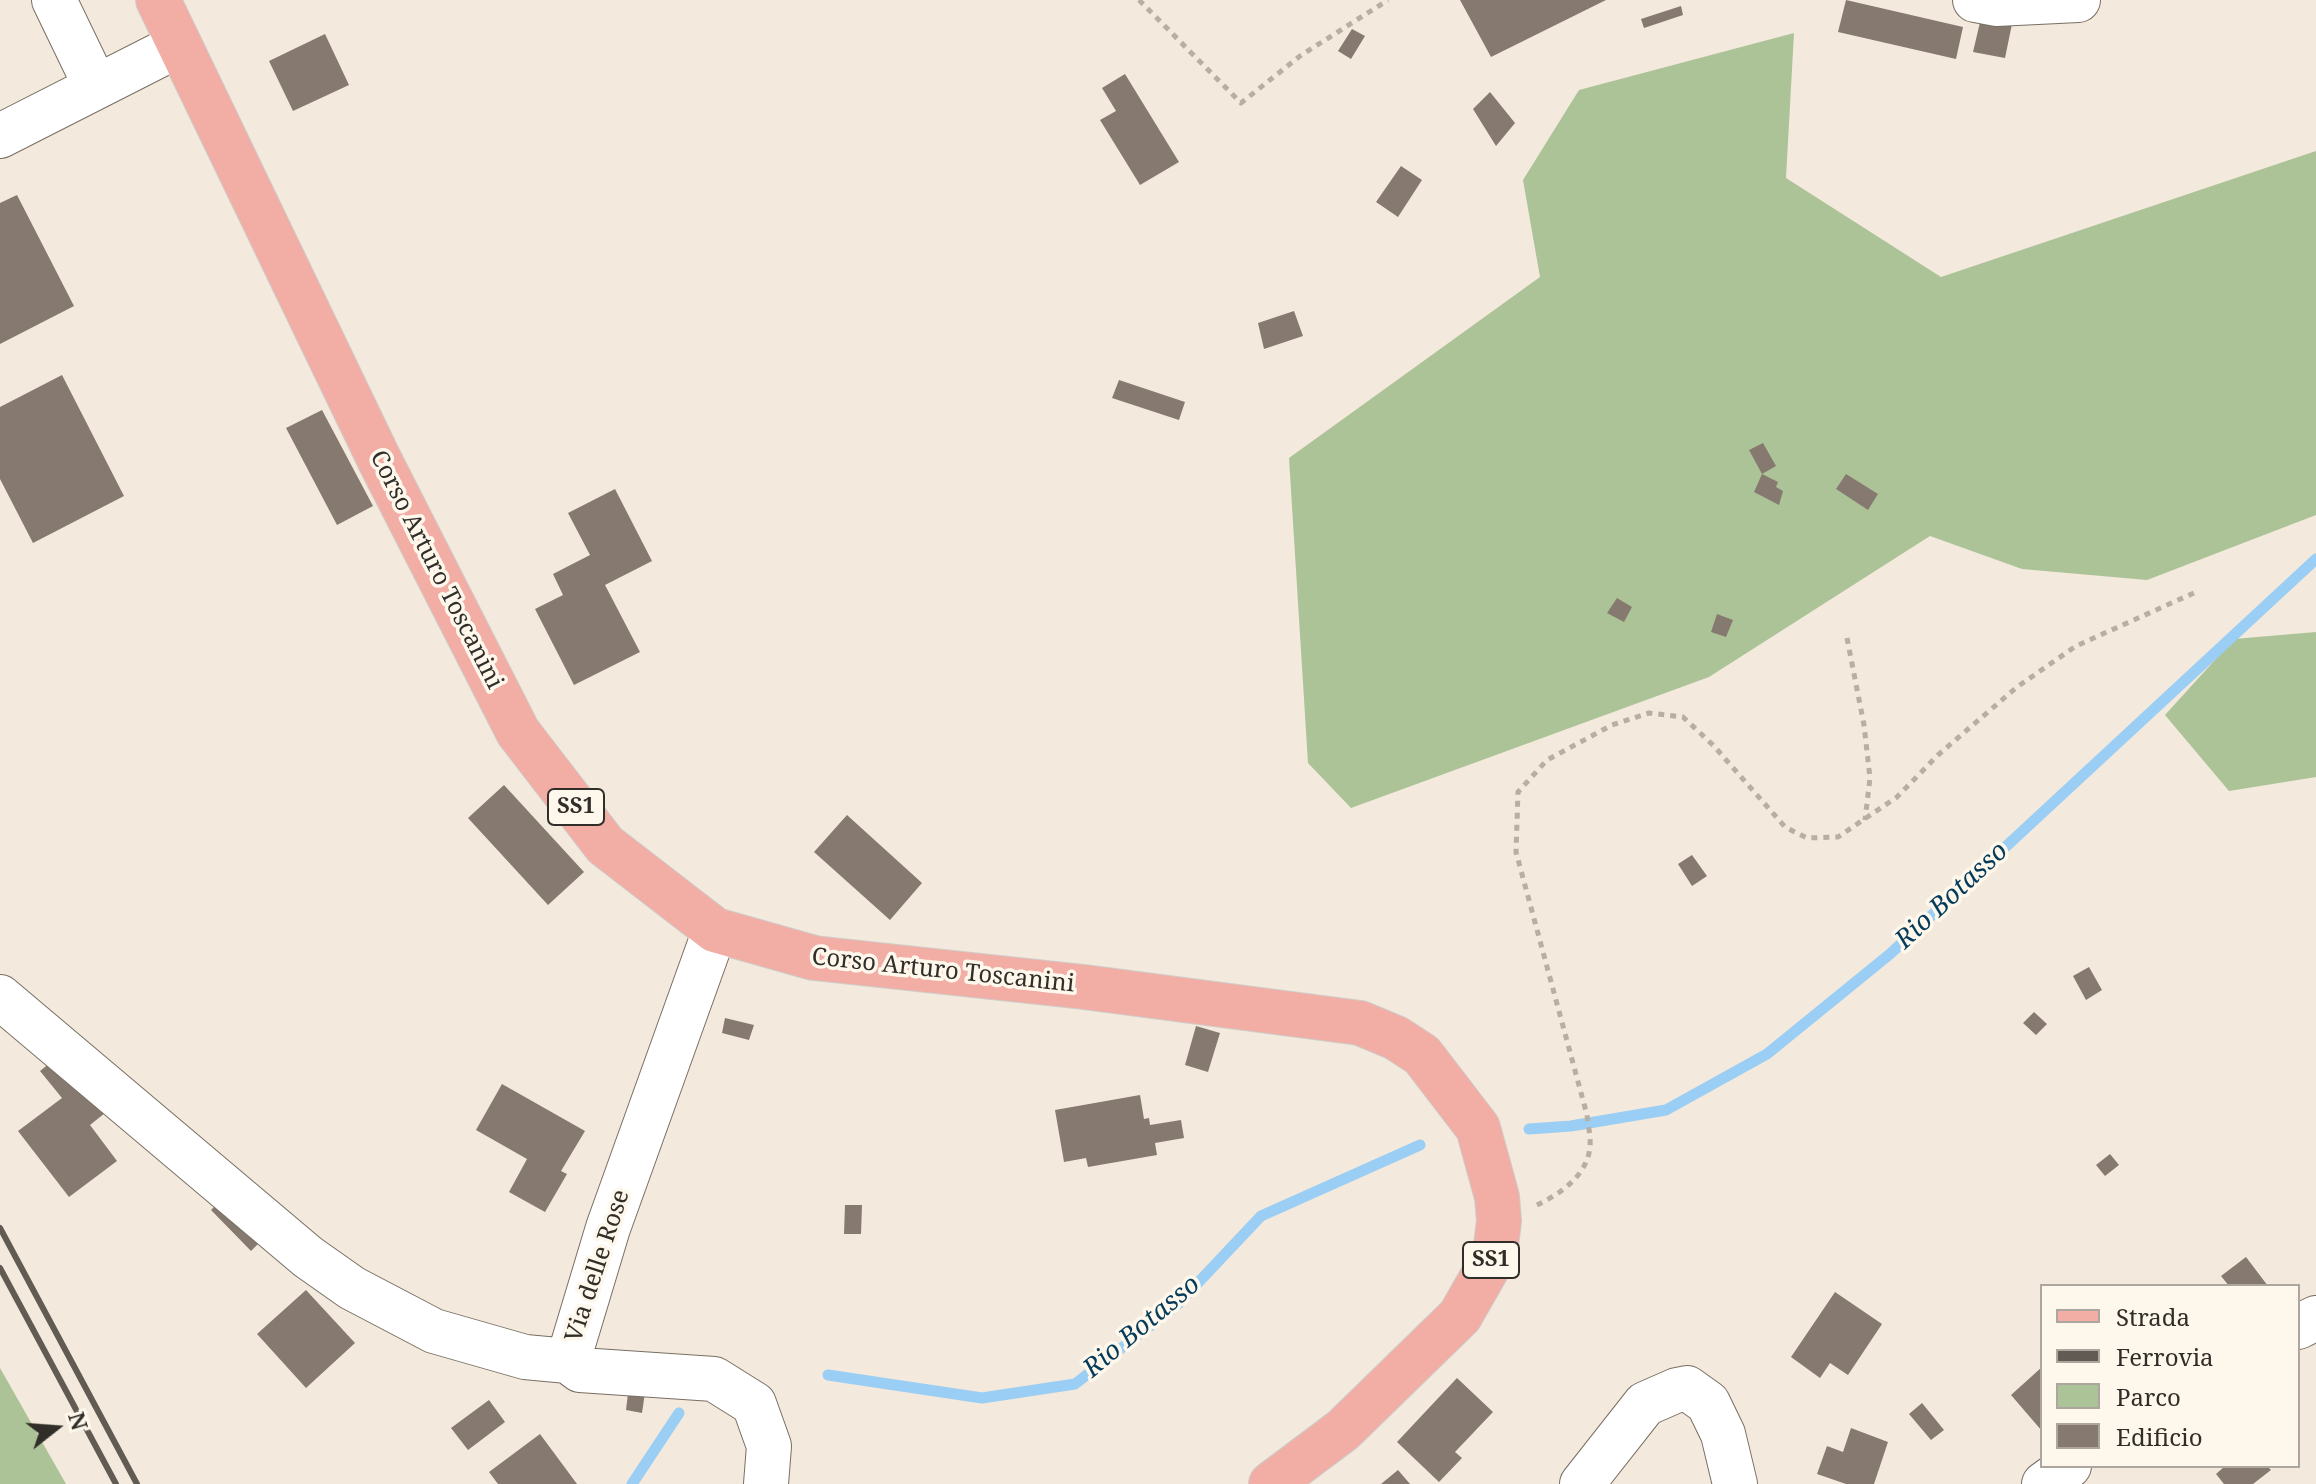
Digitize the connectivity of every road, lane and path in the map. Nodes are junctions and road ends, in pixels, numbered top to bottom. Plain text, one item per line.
1 (54, 0) edge
2 (158, 0) edge
3 (1139, 0) edge
4 (1388, 0) edge
5 (1975, 0) edge
6 (2078, 0) edge
7 (179, 45) junction
8 (96, 87) junction
9 (0, 136) edge
10 (2196, 592) dead end
11 (1847, 638) dead end
12 (1865, 821) junction
13 (715, 930) junction
14 (0, 997) edge
15 (1499, 1221) junction
16 (546, 1359) junction
17 (2066, 1468) edge
18 (766, 1484) edge
19 (1271, 1484) edge
20 (1582, 1484) edge
21 (1735, 1484) edge
22 (2044, 1484) edge

1 - 8 street
2 - 7 main road, Corso Arturo Toscanini / SS1
3 - 4 path
5 - 6 street
7 - 8 street
7 - 13 main road, Corso Arturo Toscanini / SS1
8 - 9 street
10 - 12 path
11 - 12 path
12 - 15 path
13 - 15 main road, Corso Arturo Toscanini / SS1
13 - 16 street, Via delle Rose
14 - 16 street
15 - 19 main road, Corso Arturo Toscanini / SS1
16 - 18 street
17 - 22 street
20 - 21 street

